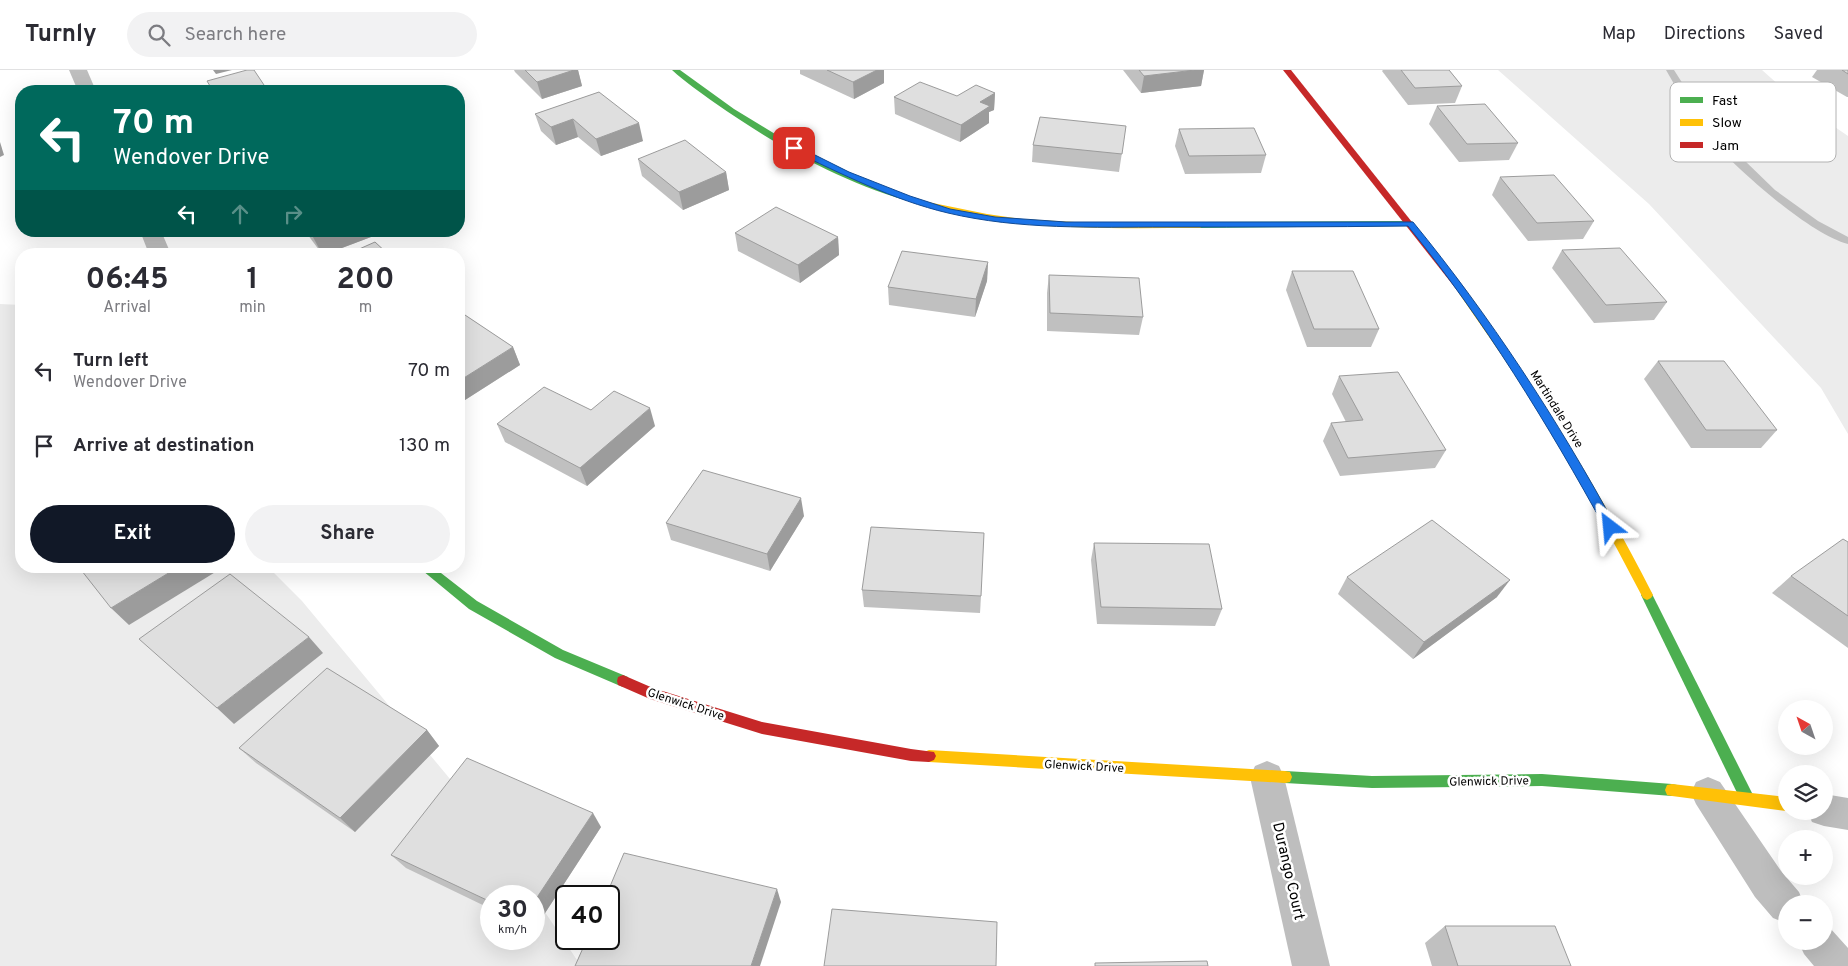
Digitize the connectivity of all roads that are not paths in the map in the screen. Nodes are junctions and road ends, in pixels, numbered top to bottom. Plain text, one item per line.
1 (78, 70) edge
2 (676, 70) edge
3 (1287, 70) edge
4 (84, 85) edge
5 (1410, 224) junction
6 (432, 573) edge
7 (1267, 776) junction
8 (1708, 794) junction
9 (1747, 798) junction
10 (1778, 803) edge
11 (1833, 812) edge
12 (1848, 814) edge
13 (1778, 896) edge
14 (1826, 950) edge
15 (1311, 966) edge
16 (1839, 966) edge

1 - 4 street
2 - 5 street
3 - 5 street, Martindale Drive
5 - 9 street, Martindale Drive
6 - 7 street, Glenwick Drive
7 - 8 street, Glenwick Drive
7 - 15 street, Durango Court
8 - 9 street, Glenwick Drive
8 - 13 street
9 - 10 street, Glenwick Drive
11 - 12 street
14 - 16 street

